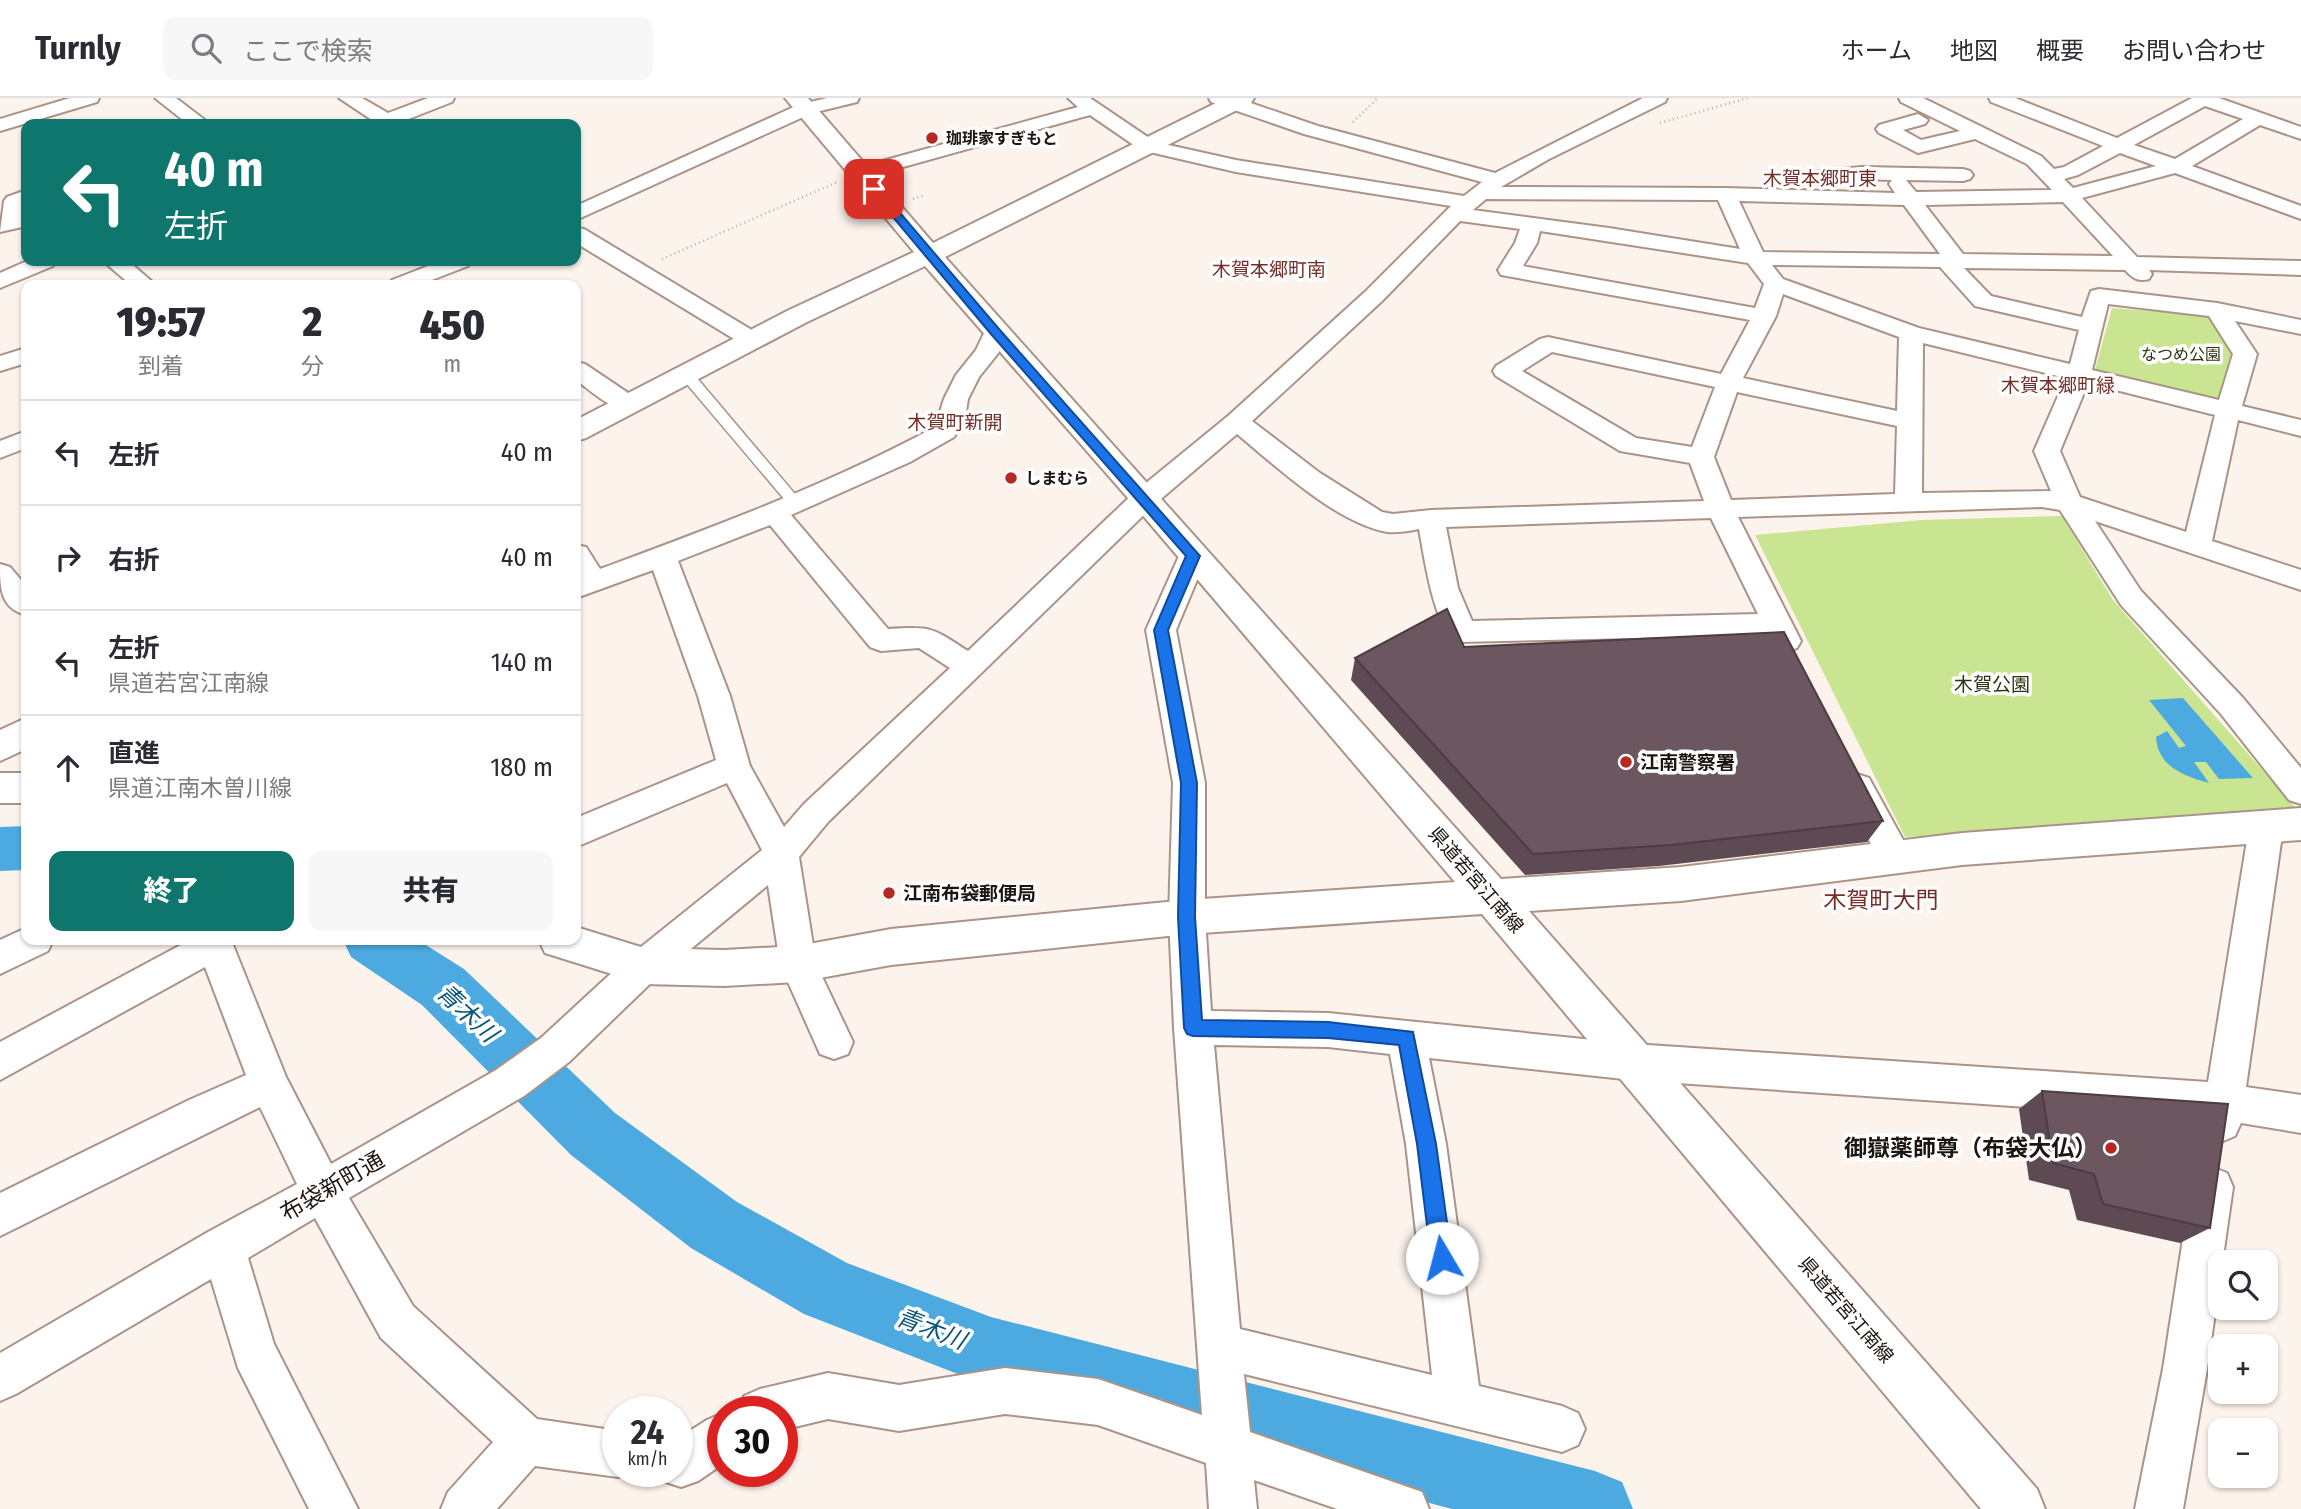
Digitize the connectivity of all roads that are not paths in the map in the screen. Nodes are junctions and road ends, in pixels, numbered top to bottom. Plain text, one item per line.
1 (90, 98) edge
2 (164, 98) edge
3 (348, 98) edge
4 (445, 98) edge
5 (850, 98) edge
6 (1658, 98) edge
7 (1908, 98) edge
8 (1998, 98) edge
9 (2204, 98) edge
10 (1230, 100) edge
11 (800, 103) edge
12 (1084, 103) edge
13 (0, 109) edge
14 (44, 112) junction
15 (2258, 118) junction
16 (20, 119) junction
17 (62, 119) edge
18 (193, 119) edge
19 (380, 119) edge
20 (395, 119) edge
21 (1918, 120) dead end
22 (0, 125) edge
23 (1979, 132) junction
24 (2301, 133) edge
25 (1148, 146) junction
26 (2120, 146) junction
27 (2176, 167) junction
28 (860, 173) junction
29 (1891, 173) junction
30 (1981, 175) dead end
31 (2017, 176) dead end
32 (2050, 176) junction
33 (1810, 178) dead end
34 (1725, 194) junction
35 (2067, 196) junction
36 (1909, 197) junction
37 (21, 198) edge
38 (1475, 198) junction
39 (581, 212) edge
40 (2301, 213) edge
41 (1532, 224) junction
42 (14, 228) edge
43 (581, 237) edge
44 (931, 254) junction
45 (1755, 258) junction
46 (1952, 262) junction
47 (2134, 264) junction
48 (34, 266) edge
49 (120, 266) edge
50 (423, 267) edge
51 (2301, 268) edge
52 (139, 280) edge
53 (406, 280) edge
54 (443, 280) edge
55 (0, 281) edge
56 (1775, 284) junction
57 (2164, 302) junction
58 (2217, 310) junction
59 (1764, 316) junction
60 (2093, 326) junction
61 (2301, 327) edge
62 (995, 332) junction
63 (1911, 333) junction
64 (752, 340) junction
65 (21, 357) edge
66 (0, 364) edge
67 (581, 372) edge
68 (686, 374) junction
69 (2079, 375) junction
70 (1729, 381) junction
71 (628, 404) junction
72 (2228, 411) junction
73 (1237, 421) junction
74 (1909, 421) junction
75 (2301, 428) edge
76 (581, 429) edge
77 (21, 441) edge
78 (0, 450) edge
79 (1701, 457) junction
80 (1145, 498) junction
81 (1908, 500) junction
82 (2069, 503) junction
83 (785, 508) junction
84 (1721, 510) junction
85 (1431, 519) junction
86 (2197, 545) junction
87 (662, 556) junction
88 (1193, 556) junction
89 (0, 574) edge
90 (2301, 580) edge
91 (584, 584) edge
92 (21, 599) edge
93 (1777, 624) junction
94 (1795, 660) edge
95 (970, 667) junction
96 (21, 735) edge
97 (0, 747) edge
98 (734, 765) junction
99 (1847, 768) edge
100 (0, 788) edge
101 (21, 788) edge
102 (2301, 791) edge
103 (2283, 826) edge
104 (581, 831) edge
105 (781, 854) junction
106 (1896, 859) junction
107 (1491, 896) junction
108 (1187, 917) junction
109 (25, 945) edge
110 (209, 945) edge
111 (215, 945) edge
112 (576, 945) edge
113 (0, 958) edge
114 (798, 964) junction
115 (644, 966) junction
116 (1193, 1028) junction
117 (1406, 1038) junction
118 (834, 1042) dead end
119 (0, 1062) edge
120 (1633, 1062) junction
121 (269, 1084) junction
122 (2224, 1102) junction
123 (2301, 1114) edge
124 (323, 1192) junction
125 (0, 1215) edge
126 (223, 1247) junction
127 (1221, 1364) junction
128 (0, 1378) edge
129 (798, 1403) edge
130 (1458, 1403) junction
131 (1562, 1429) dead end
132 (526, 1441) junction
133 (1227, 1442) junction
134 (602, 1452) edge
135 (334, 1509) edge
136 (465, 1509) edge
137 (1233, 1509) edge
138 (1405, 1509) edge
139 (2017, 1509) edge
140 (2159, 1509) edge

1 - 14 street
2 - 18 street
3 - 19 street
4 - 20 street
5 - 11 street
6 - 38 street, 布袋新町通
7 - 23 street
8 - 26 street
9 - 15 street
9 - 26 street
10 - 25 street
10 - 38 street
11 - 28 street, 県道若宮江南線
11 - 39 street
12 - 25 street
12 - 28 street
13 - 16 street
14 - 16 street
14 - 17 street
15 - 24 street
15 - 27 street
16 - 22 street
21 - 23 street
23 - 32 street
25 - 38 street
25 - 44 street
26 - 27 street
26 - 32 street
27 - 35 street
27 - 40 street
28 - 44 street, 県道若宮江南線
29 - 30 street
29 - 33 street
29 - 36 street
31 - 32 street
32 - 35 street
34 - 36 street
34 - 38 street
34 - 45 street
35 - 36 street
35 - 47 street
36 - 46 street
37 - 42 street
38 - 41 street
38 - 73 street, 布袋新町通
41 - 45 street
41 - 59 street
43 - 64 street
44 - 62 street, 県道若宮江南線
44 - 64 street
45 - 46 street
45 - 56 street
46 - 47 street
46 - 60 street
47 - 51 street
47 - 57 street
48 - 55 street
49 - 52 street
50 - 53 street
50 - 54 street
56 - 59 street
56 - 63 street
57 - 58 street
57 - 60 street
58 - 61 street
58 - 72 street
59 - 70 street
60 - 69 street
62 - 80 street, 県道若宮江南線
62 - 83 street
63 - 69 street
63 - 74 street
64 - 68 street
65 - 66 street
67 - 71 street
68 - 71 street
68 - 83 lane
69 - 72 street
69 - 82 street
70 - 74 street
70 - 79 street
70 - 79 street
71 - 76 street
72 - 75 street
72 - 86 street
73 - 80 street, 布袋新町通
73 - 85 street
74 - 81 street
77 - 78 street
79 - 84 street
80 - 88 street, 県道若宮江南線
80 - 95 street, 布袋新町通
81 - 82 street
81 - 84 street
82 - 86 street
82 - 102 street
83 - 87 street
83 - 95 street
84 - 85 street
84 - 93 street
85 - 93 street
86 - 90 street
87 - 91 street
87 - 98 street
88 - 107 street, 県道若宮江南線
88 - 108 street
89 - 92 street
93 - 94 street
95 - 105 street, 布袋新町通
96 - 97 street
98 - 104 street
98 - 105 street
99 - 106 street
100 - 101 street
103 - 106 street
103 - 122 street
105 - 114 street
105 - 115 street, 布袋新町通
106 - 107 street
107 - 108 street
107 - 120 street, 県道若宮江南線
108 - 114 street
108 - 116 street
109 - 113 street
110 - 119 street
111 - 121 street
112 - 115 street
114 - 115 street
114 - 118 street
115 - 124 street, 布袋新町通
116 - 117 street
116 - 127 street
117 - 120 street
117 - 130 street
120 - 122 street
120 - 139 street, 県道若宮江南線
121 - 124 street
121 - 125 street
122 - 123 street
122 - 140 street
124 - 126 street, 布袋新町通
124 - 132 street
126 - 128 street, 布袋新町通
126 - 135 street
127 - 130 street
127 - 133 street
129 - 133 street
130 - 131 street
132 - 134 street
132 - 136 street
133 - 137 street
133 - 138 street

